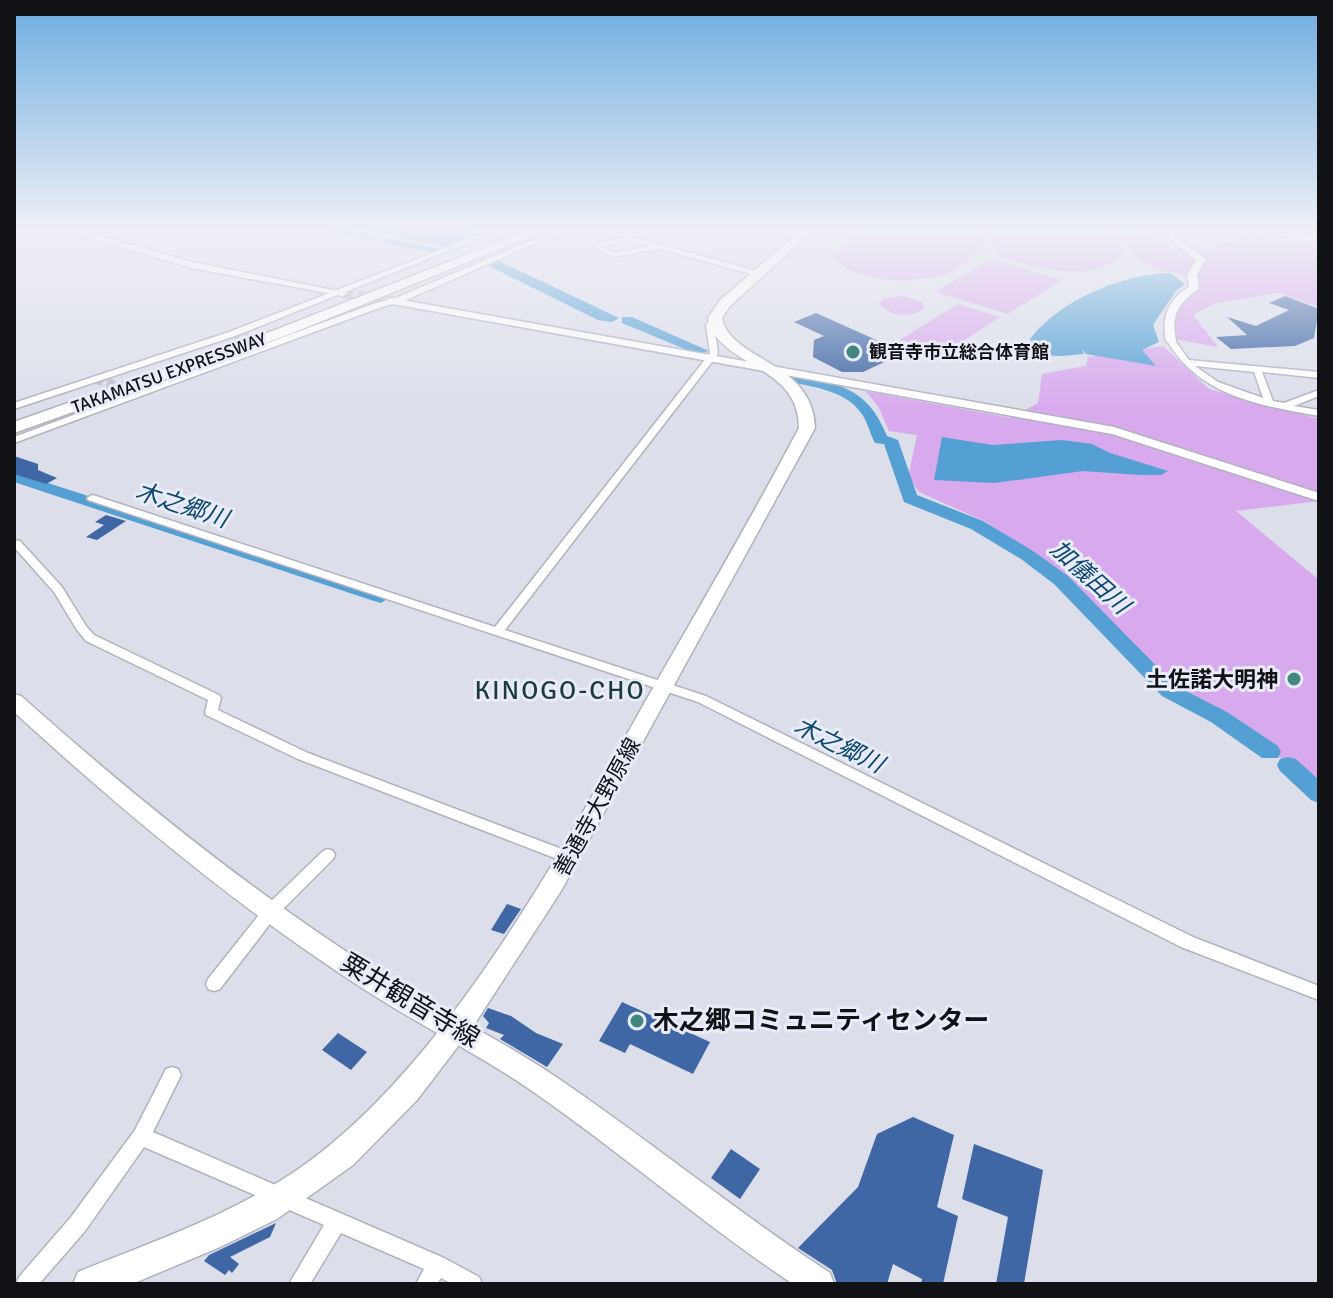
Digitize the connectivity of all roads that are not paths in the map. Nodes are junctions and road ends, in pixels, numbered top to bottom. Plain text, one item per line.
1 (319, 289) edge
2 (354, 289) tunnel mouth
3 (380, 289) edge
4 (393, 289) edge
5 (424, 289) edge
6 (741, 289) edge
7 (1193, 289) edge
8 (343, 293) junction
9 (391, 301) junction
10 (715, 318) junction
11 (1171, 341) joint
12 (711, 358) junction
13 (1189, 363) junction
14 (766, 368) junction
15 (1257, 369) junction
16 (1319, 375) edge
17 (1319, 393) edge
18 (1269, 402) junction
19 (14, 406) edge
20 (1284, 406) junction
21 (1319, 413) edge
22 (14, 419) edge
23 (14, 428) edge
24 (14, 440) edge
25 (1319, 497) edge
26 (92, 498) dead end
27 (16, 543) edge
28 (499, 630) junction
29 (666, 684) junction
30 (14, 701) edge
31 (328, 855) dead end
32 (570, 858) junction
33 (271, 911) junction
34 (214, 984) dead end
35 (1319, 993) edge
36 (456, 1029) junction
37 (172, 1075) dead end
38 (141, 1136) junction
39 (278, 1198) junction
40 (336, 1223) junction
41 (437, 1265) junction
42 (26, 1284) edge
43 (90, 1284) edge
44 (299, 1284) edge
45 (426, 1284) edge
46 (472, 1284) edge
47 (819, 1284) edge

1 - 8 street
2 - 8 street
3 - 22 highway, TAKAMATSU EXPRESSWAY
4 - 23 highway, TAKAMATSU EXPRESSWAY
5 - 9 street
6 - 10 main road
7 - 11 street
8 - 19 street
9 - 12 street
9 - 24 street
10 - 12 street
10 - 14 main road, 善通寺大野原線
11 - 13 street
12 - 14 street
12 - 28 street
13 - 15 street
13 - 18 street
14 - 25 street
14 - 29 main road, 善通寺大野原線
15 - 16 street
15 - 18 street
17 - 20 street
18 - 20 street
20 - 21 street
26 - 28 street
27 - 32 street
28 - 29 street
29 - 32 main road, 善通寺大野原線
29 - 35 street
30 - 33 main road, 粟井観音寺線
31 - 33 street
32 - 36 main road, 善通寺大野原線
33 - 34 street
33 - 36 main road, 粟井観音寺線
36 - 39 main road, 善通寺大野原線
36 - 47 main road, 粟井観音寺線
37 - 38 street
38 - 39 street
38 - 42 street
39 - 40 street
39 - 43 main road, 善通寺大野原線
40 - 41 street
40 - 44 street
41 - 45 street
41 - 46 street

